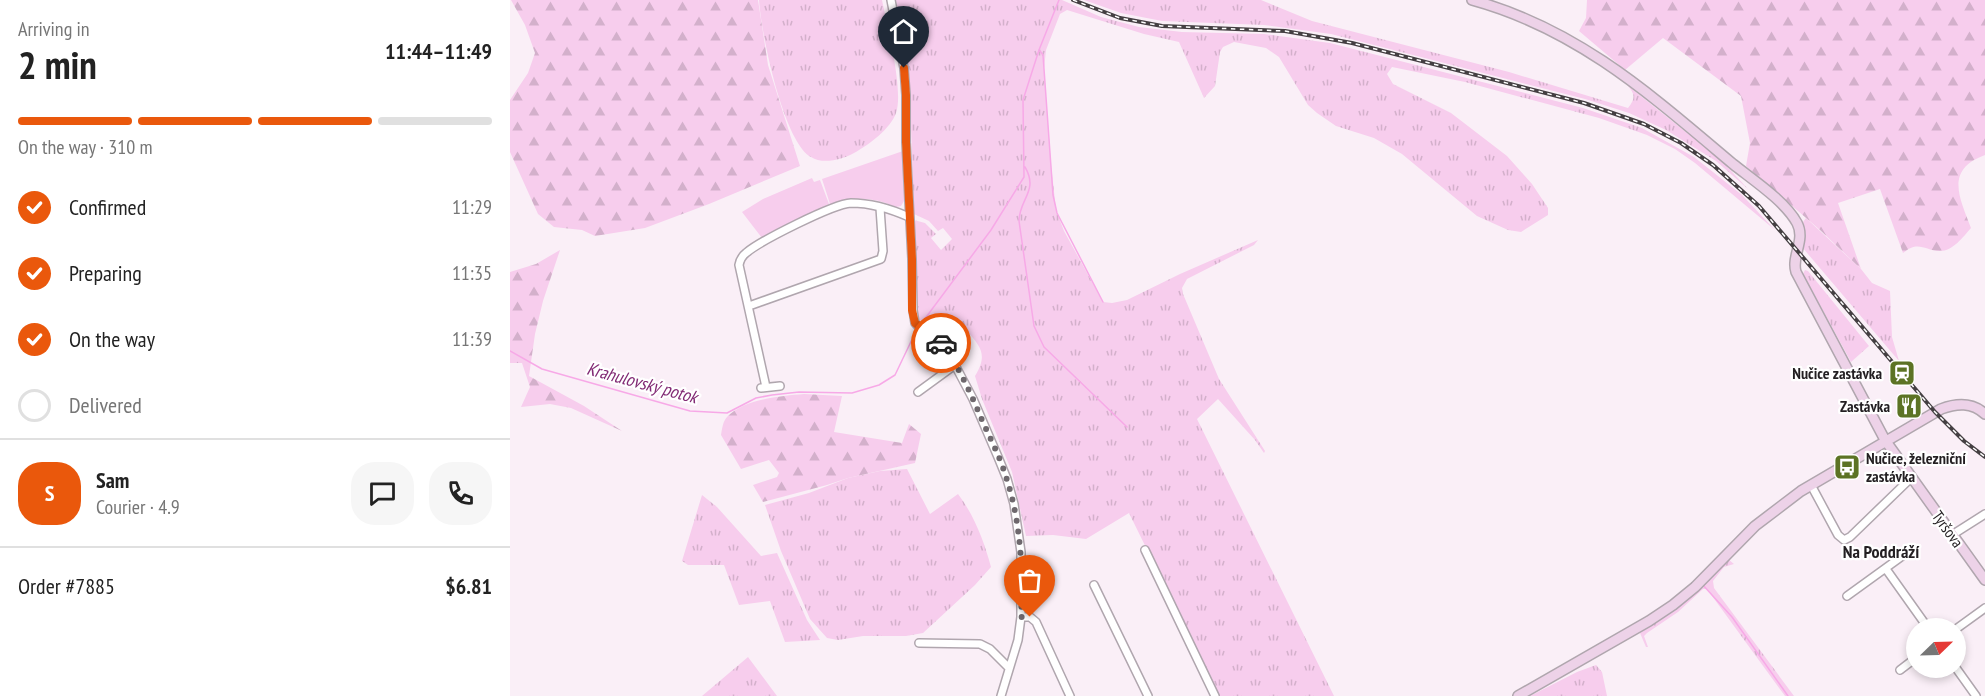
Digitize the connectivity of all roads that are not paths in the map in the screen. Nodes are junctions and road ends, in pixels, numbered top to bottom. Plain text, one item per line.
1 (891, 0) edge
2 (1472, 0) edge
3 (880, 208) junction
4 (909, 217) junction
5 (749, 306) junction
6 (956, 365) junction
7 (780, 386) dead end
8 (918, 392) dead end
9 (1985, 414) edge
10 (1885, 440) junction
11 (1911, 478) junction
12 (1811, 485) junction
13 (1985, 514) edge
14 (1952, 535) junction
15 (1912, 549) dead end
16 (1145, 550) dead end
17 (1886, 569) junction
18 (1985, 580) edge
19 (1094, 585) dead end
20 (1847, 596) dead end
21 (1985, 608) edge
22 (1021, 617) junction
23 (1921, 618) edge
24 (1966, 622) edge
25 (919, 644) dead end
26 (1906, 665) edge
27 (1009, 668) junction
28 (1900, 670) dead end
29 (1963, 678) edge
30 (1001, 696) edge
31 (1070, 696) edge
32 (1148, 696) edge
33 (1215, 696) edge
34 (1518, 696) edge
35 (1976, 696) edge

1 - 4 street
2 - 10 street, Tyršova
3 - 4 street
3 - 5 street
3 - 5 street
4 - 6 street
5 - 7 street
6 - 8 street
6 - 22 street
9 - 10 street
10 - 11 street, Tyršova
10 - 12 street
11 - 12 street
11 - 14 street, Tyršova
12 - 34 street
13 - 14 street
14 - 18 street, Tyršova
15 - 17 street
16 - 33 street
17 - 20 street
17 - 23 street
19 - 32 street
21 - 24 street
22 - 27 street
22 - 31 street
25 - 27 street
26 - 28 street
27 - 30 street
29 - 35 street

